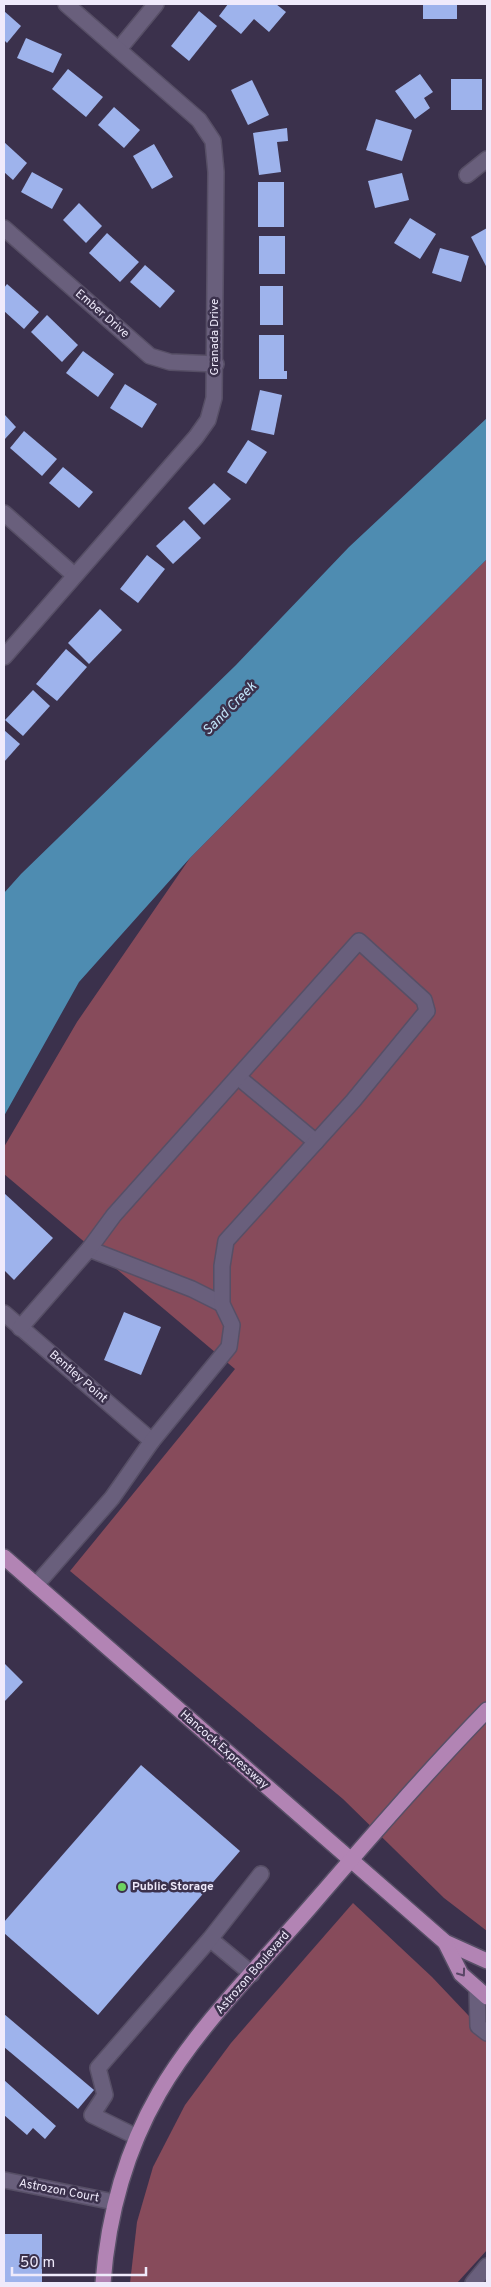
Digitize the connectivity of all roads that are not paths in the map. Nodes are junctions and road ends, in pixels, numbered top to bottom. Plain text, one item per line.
1 (66, 4) edge
2 (156, 4) edge
3 (119, 48) junction
4 (487, 159) edge
5 (467, 175) dead end
6 (4, 228) edge
7 (216, 364) junction
8 (4, 513) edge
9 (74, 575) junction
10 (4, 657) edge
11 (238, 1077) junction
12 (316, 1142) junction
13 (89, 1250) junction
14 (222, 1304) junction
15 (4, 1313) edge
16 (20, 1328) junction
17 (152, 1441) junction
18 (4, 1557) edge
19 (36, 1585) junction
20 (487, 1710) edge
21 (352, 1860) junction
22 (261, 1874) dead end
23 (210, 1939) junction
24 (445, 1942) junction
25 (487, 1961) edge
26 (252, 1974) junction
27 (482, 1993) edge
28 (487, 2033) edge
29 (138, 2136) junction
30 (6, 2184) edge
31 (114, 2202) junction
32 (487, 2266) edge
33 (103, 2283) edge
34 (473, 2283) edge

1 - 3 street, Granada Drive
2 - 3 street
3 - 7 street, Granada Drive
4 - 5 street
6 - 7 street, Ember Drive
7 - 9 street, Granada Drive
8 - 9 street
9 - 10 street, Granada Drive
11 - 12 street
11 - 12 street
11 - 13 street
12 - 14 street
13 - 14 street
13 - 16 street
14 - 17 street
15 - 16 street, Bentley Point
16 - 17 street, Bentley Point
17 - 19 street
18 - 19 main road, Hancock Expressway
19 - 21 main road, Hancock Expressway
20 - 21 main road, Astrozon Boulevard
21 - 24 main road, Hancock Expressway
21 - 26 main road, Astrozon Boulevard
22 - 23 street
23 - 26 street
23 - 29 street
24 - 25 main road, Hancock Expressway
24 -> 27 main road, Hancock Expressway
26 - 29 main road, Astrozon Boulevard
27 - 28 street
29 - 31 main road, Astrozon Boulevard
30 - 31 street, Astrozon Court
31 - 33 main road, Astrozon Boulevard
32 - 34 street

